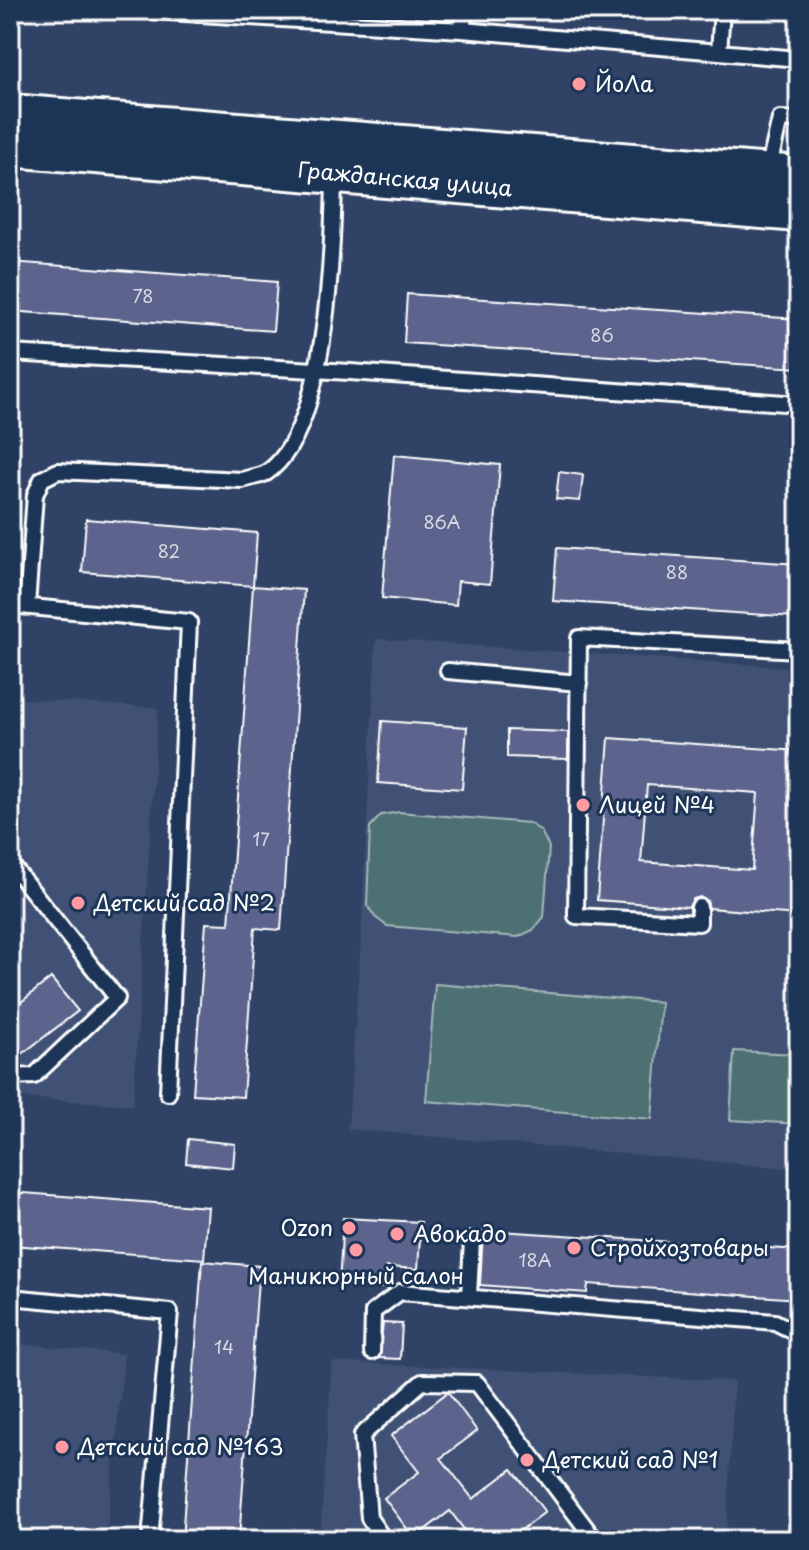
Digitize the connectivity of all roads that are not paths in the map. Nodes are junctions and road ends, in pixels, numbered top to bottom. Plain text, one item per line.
1 (136, 10) edge
2 (465, 10) edge
3 (722, 10) edge
4 (462, 30) junction
5 (719, 52) junction
6 (799, 59) edge
7 (10, 115) edge
8 (799, 120) edge
9 (10, 146) edge
10 (335, 155) junction
11 (783, 176) edge
12 (799, 211) edge
13 (10, 353) edge
14 (318, 370) junction
15 (799, 404) edge
16 (10, 605) edge
17 (27, 606) junction
18 (799, 650) edge
19 (448, 671) dead end
20 (579, 683) junction
21 (10, 863) edge
22 (699, 907) dead end
23 (10, 1077) edge
24 (168, 1093) dead end
25 (472, 1240) dead end
26 (469, 1296) junction
27 (10, 1297) edge
28 (799, 1334) edge
29 (372, 1352) dead end
30 (799, 1506) edge
31 (150, 1540) edge
32 (384, 1540) edge
33 (595, 1540) edge
34 (797, 1540) edge

1 - 4 lane
2 - 4 lane
3 - 5 lane
4 - 5 lane
5 - 6 lane
7 - 10 main road, Гражданская улица
8 - 11 lane
9 - 10 main road, Гражданская улица
10 - 11 main road, Гражданская улица
10 - 12 main road, Гражданская улица
10 - 14 lane
13 - 14 lane
14 - 15 lane
14 - 17 lane
16 - 17 lane
17 - 24 lane
18 - 20 lane
19 - 20 lane
20 - 22 lane
21 - 23 lane
25 - 26 lane
26 - 28 lane
26 - 29 lane
27 - 31 lane
30 - 34 lane
32 - 33 lane

